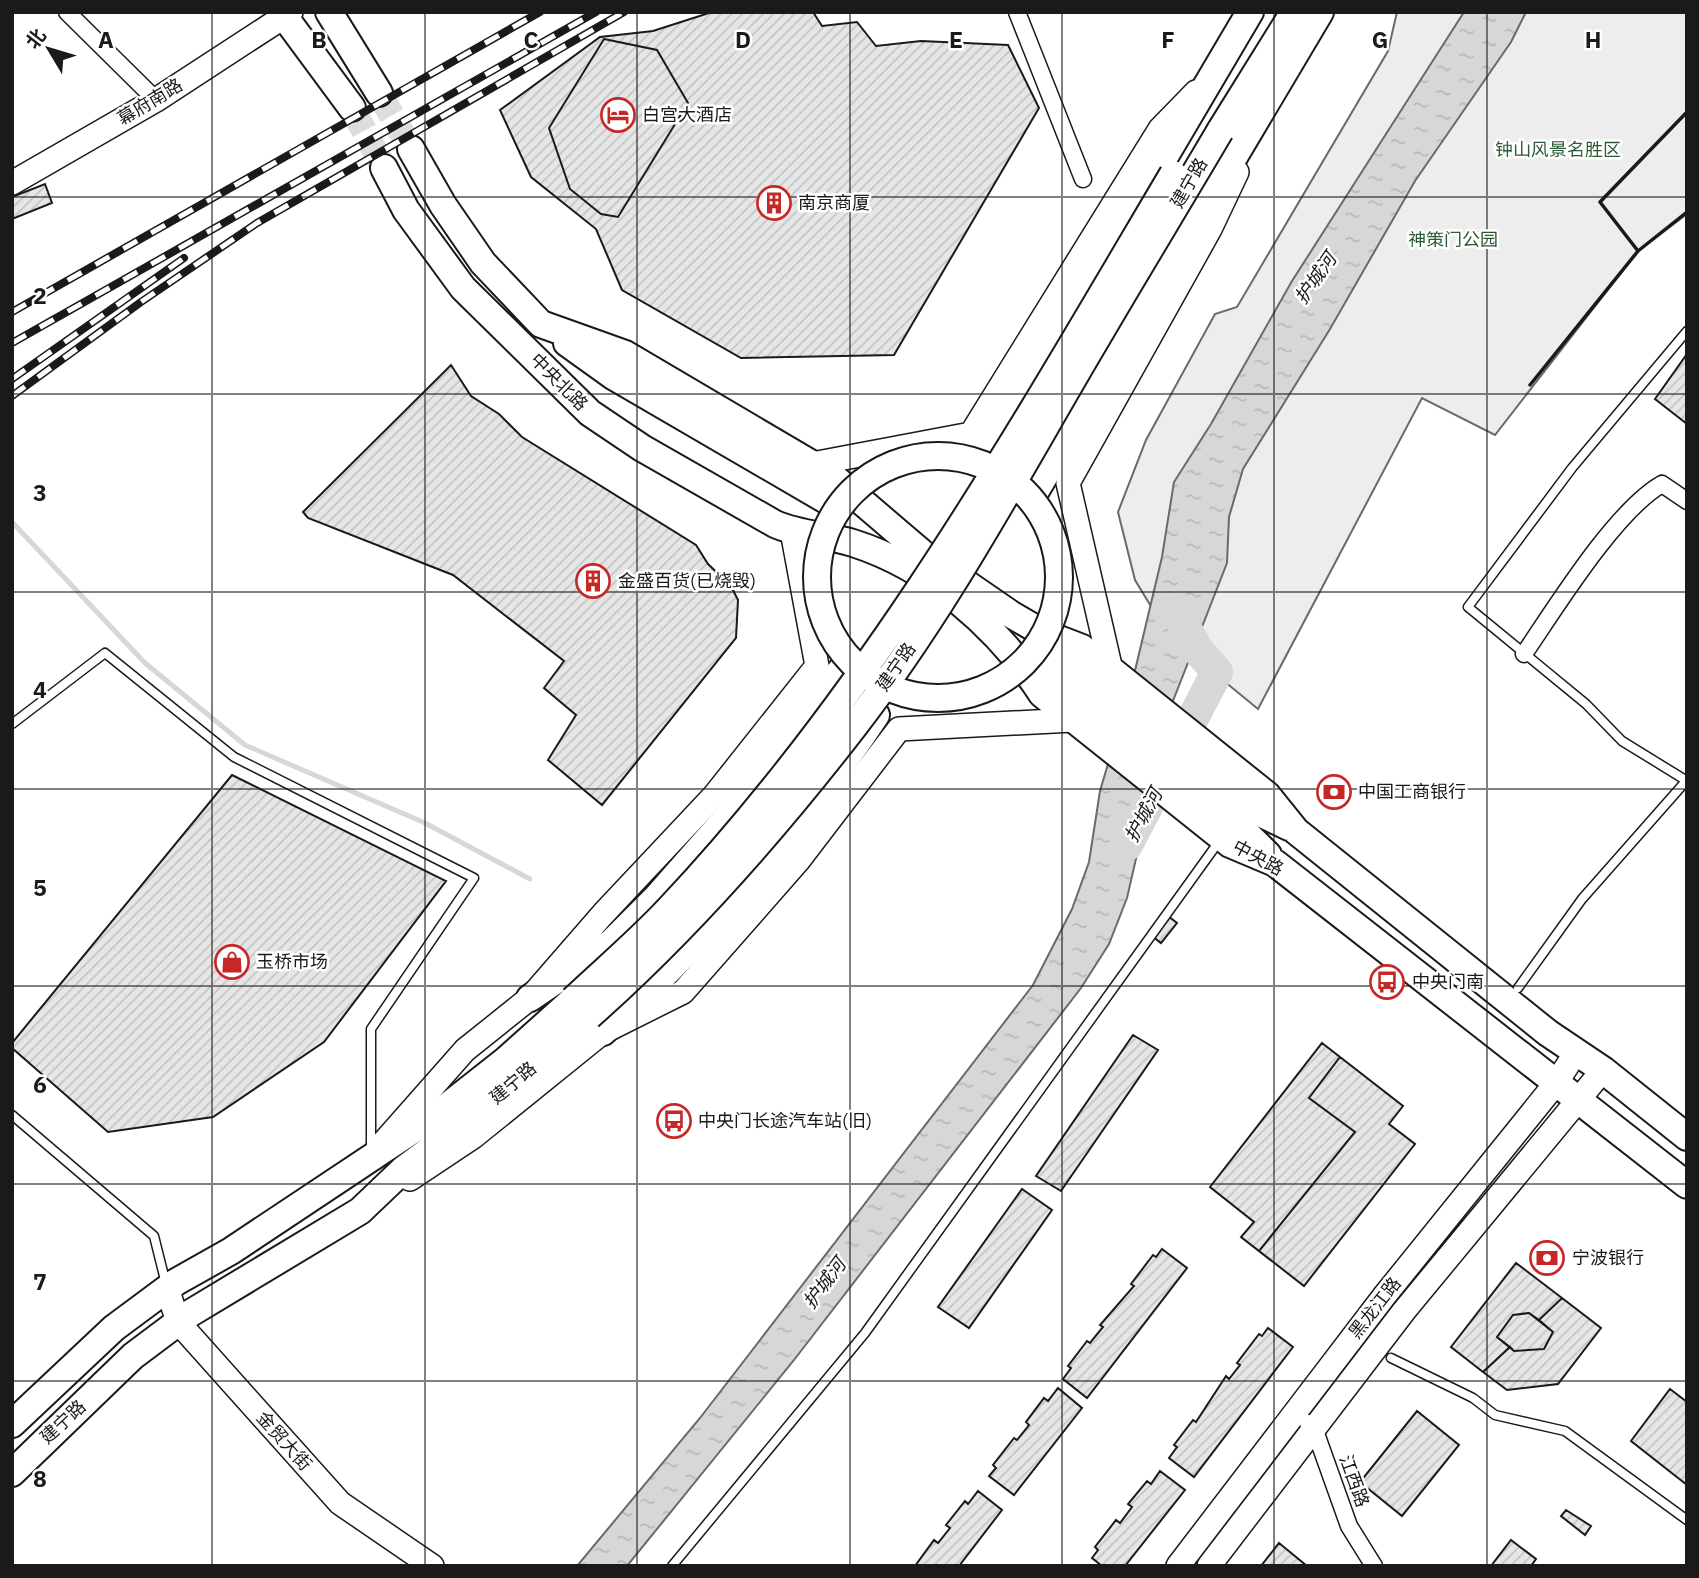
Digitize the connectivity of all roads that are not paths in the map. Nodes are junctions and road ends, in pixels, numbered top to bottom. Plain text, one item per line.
1 (67, 12) edge
2 (330, 12) edge
3 (1017, 12) edge
4 (1250, 12) edge
5 (1269, 12) edge
6 (1294, 12) edge
7 (1320, 12) edge
8 (285, 14) edge
9 (1210, 77) junction
10 (379, 93) tunnel mouth
11 (156, 100) junction
12 (1269, 102) junction
13 (352, 108) tunnel mouth
14 (411, 149) tunnel mouth
15 (384, 168) tunnel mouth
16 (1083, 179) dead end
17 (12, 183) edge
18 (541, 324) junction
19 (1687, 331) edge
20 (525, 348) junction
21 (975, 460) junction
22 (812, 464) junction
23 (1032, 497) junction
24 (1687, 501) edge
25 (838, 507) junction
26 (792, 531) junction
27 (823, 536) junction
28 (1035, 650) junction
29 (1524, 654) junction
30 (849, 661) junction
31 (1111, 670) junction
32 (893, 691) junction
33 (1073, 720) junction
34 (12, 723) edge
35 (1687, 781) edge
36 (1206, 785) junction
37 (1222, 838) junction
38 (1275, 863) junction
39 (1518, 988) dead end
40 (530, 998) junction
41 (588, 1016) junction
42 (1575, 1054) junction
43 (1603, 1070) junction
44 (1556, 1083) junction
45 (1579, 1100) junction
46 (12, 1115) edge
47 (1687, 1137) edge
48 (371, 1157) junction
49 (1687, 1185) edge
50 (167, 1288) junction
51 (178, 1322) junction
52 (1391, 1358) dead end
53 (1294, 1414) junction
54 (12, 1424) edge
55 (1314, 1428) junction
56 (12, 1473) edge
57 (1687, 1520) edge
58 (432, 1566) edge
59 (672, 1566) edge
60 (1178, 1566) edge
61 (1209, 1566) edge
62 (1374, 1566) edge

1 - 11 street
2 - 10 main road
3 - 16 street
4 - 9 main road
5 - 41 main road, 建宁路, bridge
6 - 41 main road, 建宁路, bridge
7 - 12 main road
8 - 11 main road, 幕府南路
8 - 13 main road
9 - 21 main road
9 - 22 main road
11 - 17 main road, 幕府南路
12 - 23 main road
12 - 31 main road
14 - 18 main road, 中央北路
15 - 20 main road, 中央北路
18 - 22 main road, 中央北路
18 - 25 main road
19 - 29 lane
20 - 26 main road, 中央北路
20 - 27 main road
21 - 23 main road, bridge
21 - 25 main road, bridge
22 - 31 main road, 中央路
23 - 28 main road, bridge
24 - 29 street
25 - 27 main road, bridge
26 - 33 main road, 中央路
26 - 40 main road
27 - 30 main road, bridge
28 - 32 main road, bridge
28 - 36 main road
29 - 35 lane
30 - 32 main road, bridge
30 - 40 main road
31 - 36 main road, 中央路
32 - 41 main road
33 - 36 main road, 中央路
33 - 41 main road
34 - 48 lane
35 - 39 lane
36 - 37 main road, 中央路
36 - 38 main road
36 - 42 main road
37 - 38 main road, 中央路
37 - 59 lane
38 - 44 main road, 中央路
40 - 48 main road
41 - 48 main road, 建宁路
41 - 51 main road, 建宁路
42 - 43 main road
42 - 44 main road, 黑龙江路
43 - 45 main road, 黑龙江路
43 - 47 main road
44 - 45 main road, 中央路
44 - 53 main road, 黑龙江路
45 - 49 main road, 中央路
45 - 55 main road, 黑龙江路
46 - 50 lane
48 - 50 main road, 建宁路
50 - 51 main road, 金贸大街
50 - 54 main road, 建宁路
51 - 56 main road, 建宁路
51 - 58 main road, 金贸大街
52 - 57 lane
53 - 55 street
53 - 60 main road, 黑龙江路
55 - 61 main road, 黑龙江路
55 - 62 street, 江西路

